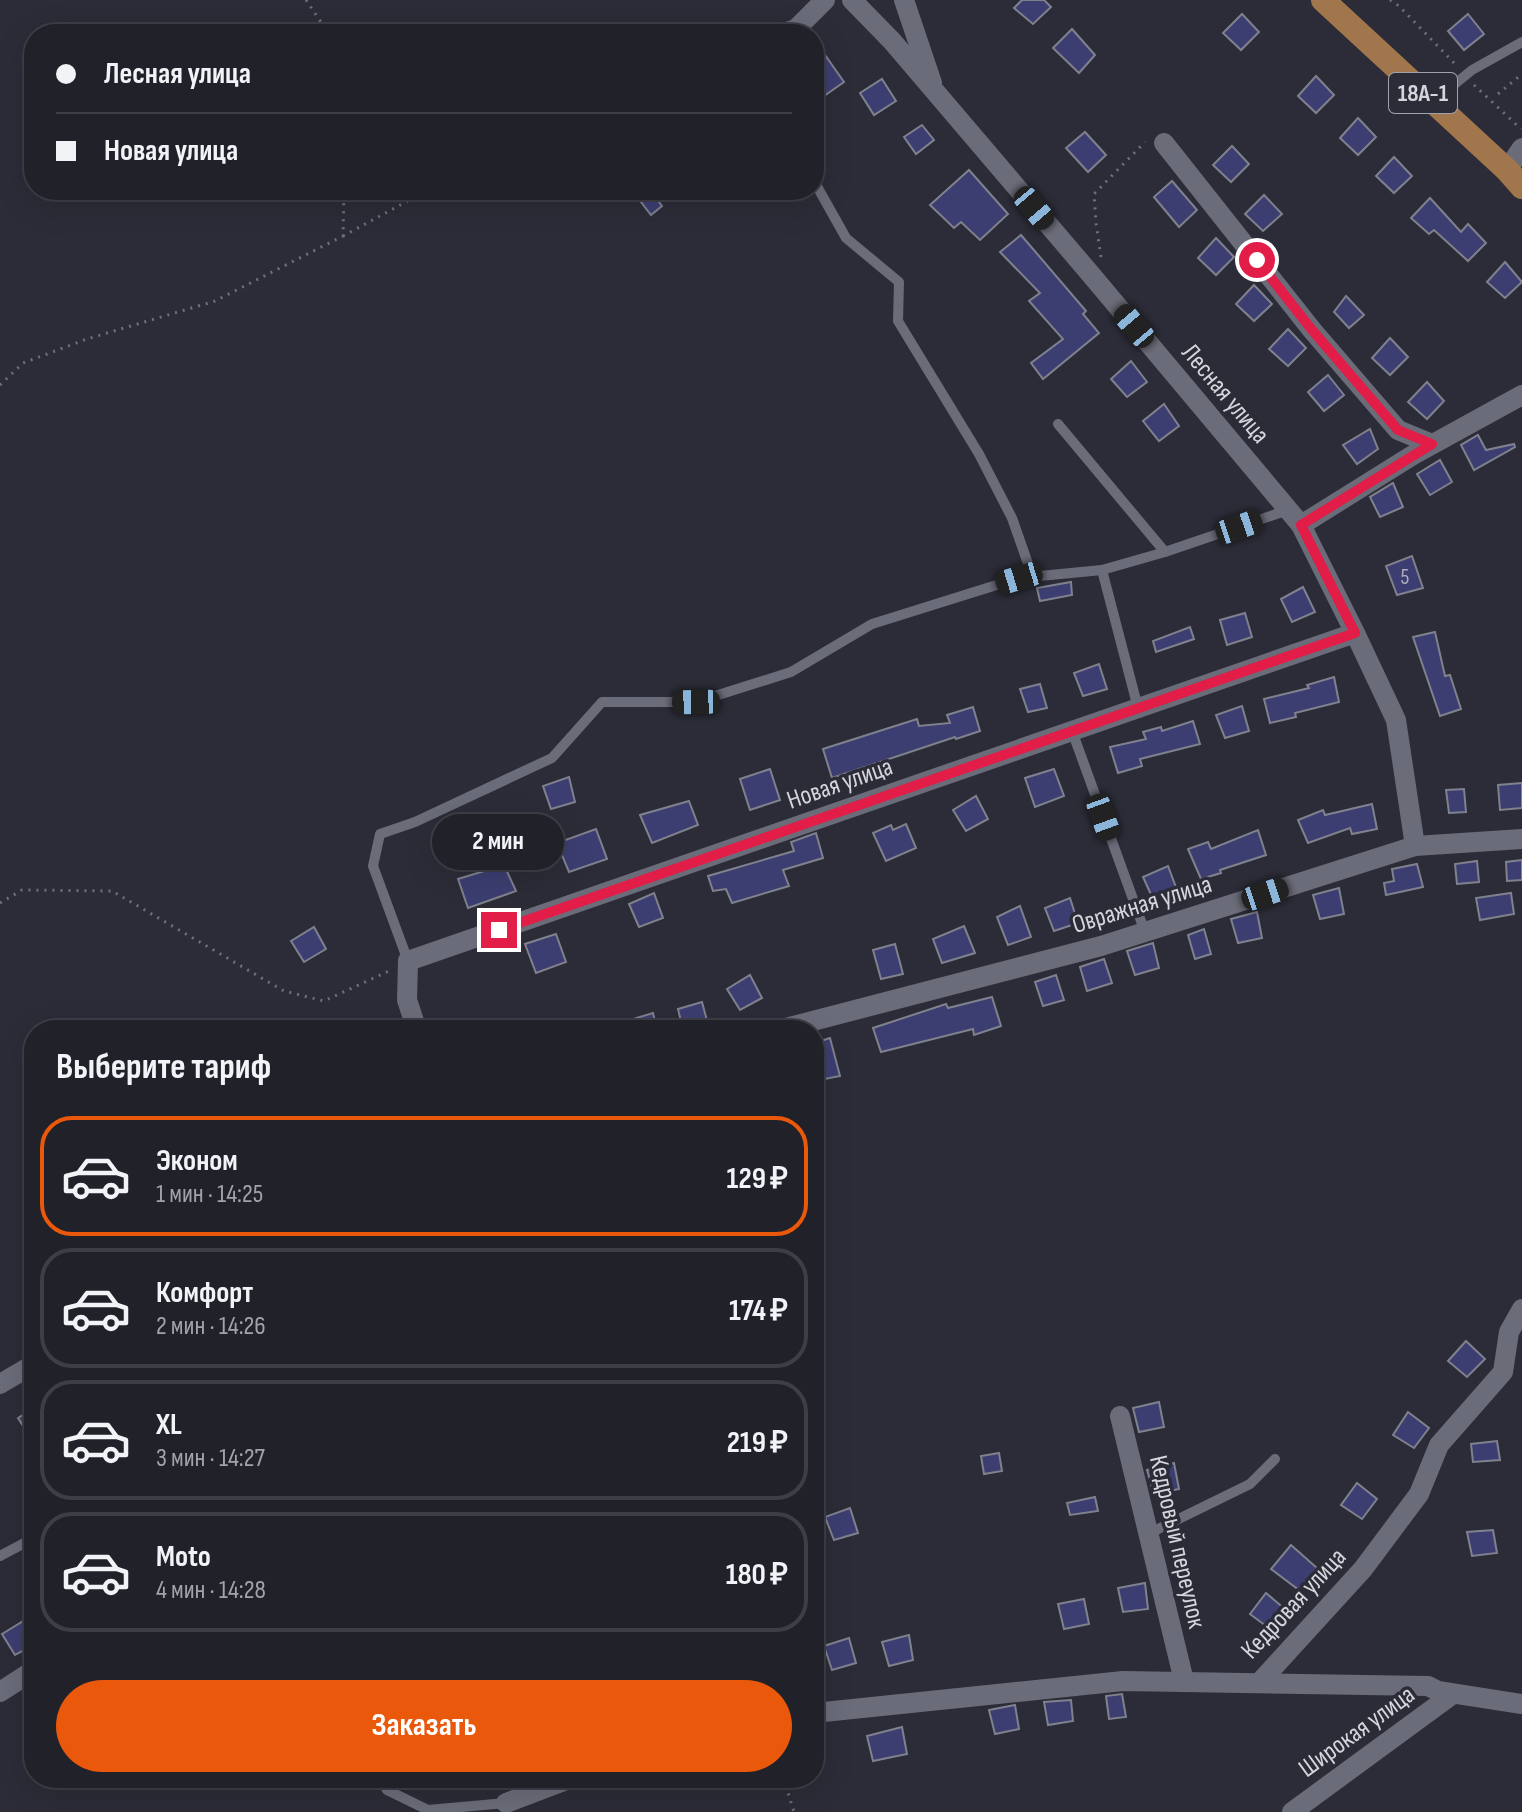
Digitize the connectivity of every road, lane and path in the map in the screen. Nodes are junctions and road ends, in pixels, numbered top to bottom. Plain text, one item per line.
1 (306, 0) edge
2 (825, 0) edge
3 (852, 0) edge
4 (904, 0) edge
5 (1323, 0) edge
6 (322, 24) edge
7 (801, 24) edge
8 (1522, 42) edge
9 (1522, 74) edge
10 (935, 93) junction
11 (1498, 94) dead end
12 (1433, 102) junction
13 (1164, 143) joint
14 (1522, 148) edge
15 (1515, 179) edge
16 (824, 199) edge
17 (344, 200) edge
18 (410, 200) edge
19 (343, 236) junction
20 (1093, 277) junction
21 (0, 385) edge
22 (1522, 395) edge
23 (1058, 424) dead end
24 (1432, 444) junction
25 (1294, 517) junction
26 (1165, 552) junction
27 (1102, 570) junction
28 (1033, 578) junction
29 (1355, 633) junction
30 (1138, 708) junction
31 (1072, 731) junction
32 (1522, 839) edge
33 (1415, 846) junction
34 (0, 903) edge
35 (1145, 932) junction
36 (408, 961) junction
37 (414, 1020) edge
38 (816, 1020) edge
39 (1522, 1309) edge
40 (24, 1370) edge
41 (0, 1384) edge
42 (1120, 1416) dead end
43 (1275, 1459) dead end
44 (1148, 1534) junction
45 (24, 1543) edge
46 (0, 1556) edge
47 (24, 1676) edge
48 (1184, 1681) junction
49 (1260, 1682) junction
50 (0, 1692) edge
51 (1453, 1694) junction
52 (1522, 1704) edge
53 (824, 1712) edge
54 (386, 1788) edge
55 (546, 1788) edge
56 (787, 1788) edge
57 (506, 1803) joint
58 (794, 1812) edge
59 (1292, 1812) edge

1 - 6 path
2 - 7 street
3 - 10 street, Лесная улица
4 - 10 street
5 - 12 main road, 18А-1
8 - 12 lane
9 - 11 path
10 - 20 street, Лесная улица
12 - 15 main road, 18А-1
13 - 20 path
13 - 24 street
14 - 15 street
16 - 28 lane
17 - 19 path
18 - 19 path
19 - 21 path
20 - 25 street, Лесная улица
22 - 24 street
23 - 26 lane
24 - 25 street
25 - 26 lane
25 - 29 street, Лесная улица
26 - 27 lane
27 - 28 lane
27 - 30 lane
28 - 36 lane
29 - 30 street, Новая улица
29 - 33 street, Лесная улица
30 - 31 street, Новая улица
31 - 35 lane
31 - 36 street, Новая улица
32 - 33 street, Овражная улица
33 - 35 street, Овражная улица
34 - 36 path
35 - 38 street, Овражная улица
36 - 37 street
39 - 49 street, Кедровая улица
40 - 41 street
42 - 44 street, Кедровый переулок
43 - 44 lane
44 - 48 street, Кедровый переулок
45 - 46 lane
47 - 50 street
48 - 49 street, Кедровая улица
48 - 53 street, Кедровая улица
49 - 51 street
51 - 52 street
51 - 59 street, Широкая улица
54 - 57 lane
55 - 57 street
56 - 58 path

